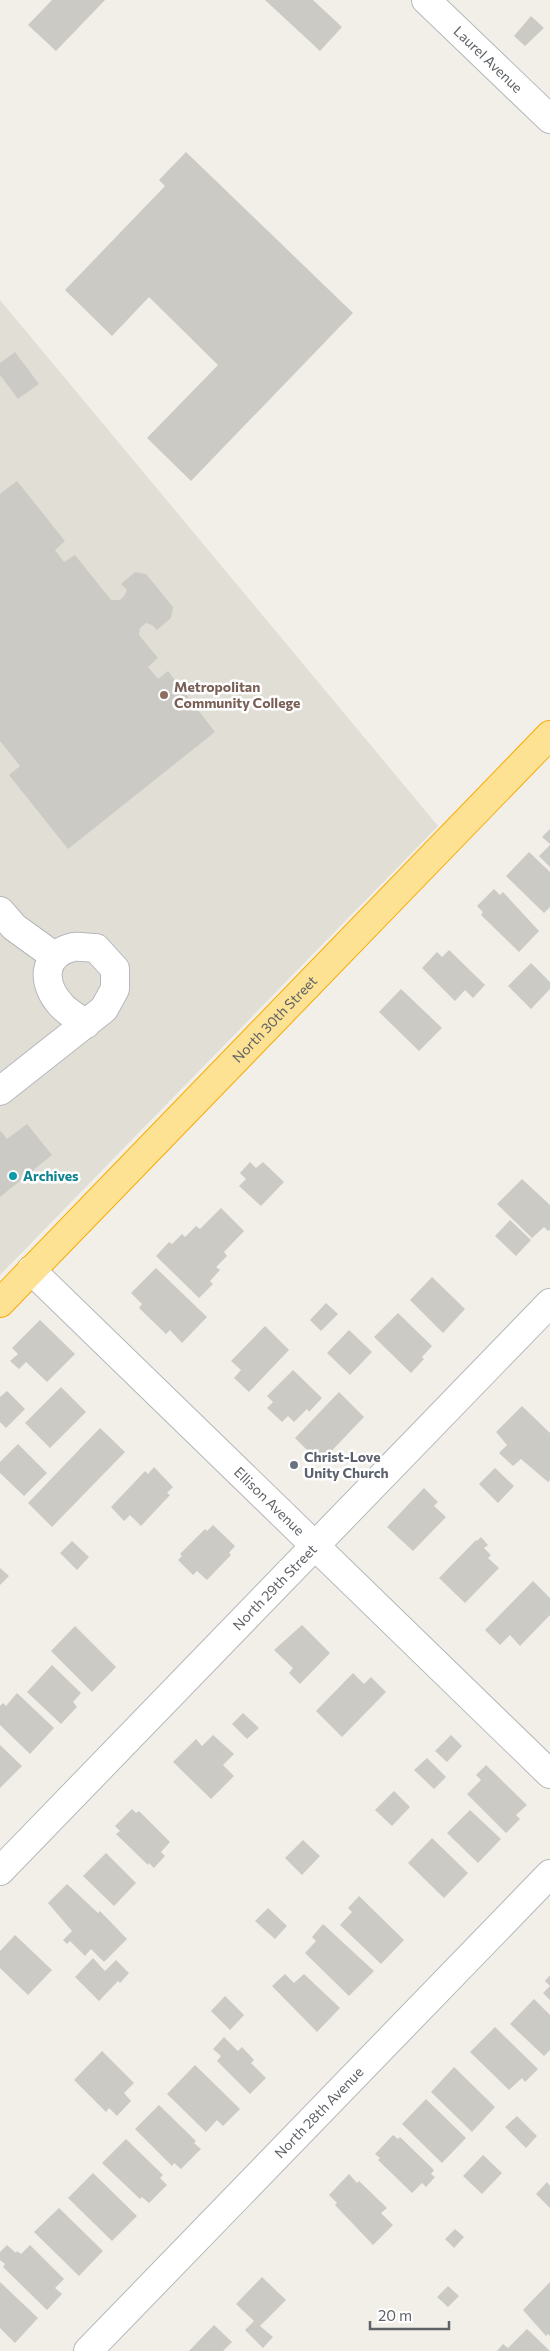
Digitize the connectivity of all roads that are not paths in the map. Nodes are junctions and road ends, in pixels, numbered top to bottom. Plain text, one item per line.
1 (426, 0) edge
2 (550, 119) edge
3 (550, 734) edge
4 (0, 911) edge
5 (54, 956) junction
6 (86, 1024) junction
7 (0, 1091) edge
8 (31, 1270) junction
9 (0, 1303) edge
10 (550, 1303) edge
11 (315, 1546) junction
12 (550, 1774) edge
13 (0, 1871) edge
14 (550, 1874) edge
15 (88, 2351) edge

1 - 2 street, Laurel Avenue
3 - 8 highway, North 30th Street
4 - 5 street
5 - 6 street
5 - 6 street
6 - 7 street
8 - 9 highway, North 30th Street
8 - 11 street, Ellison Avenue
10 - 11 street, North 29th Street
11 - 12 street, Ellison Avenue
11 - 13 street, North 29th Street
14 - 15 street, North 28th Avenue

